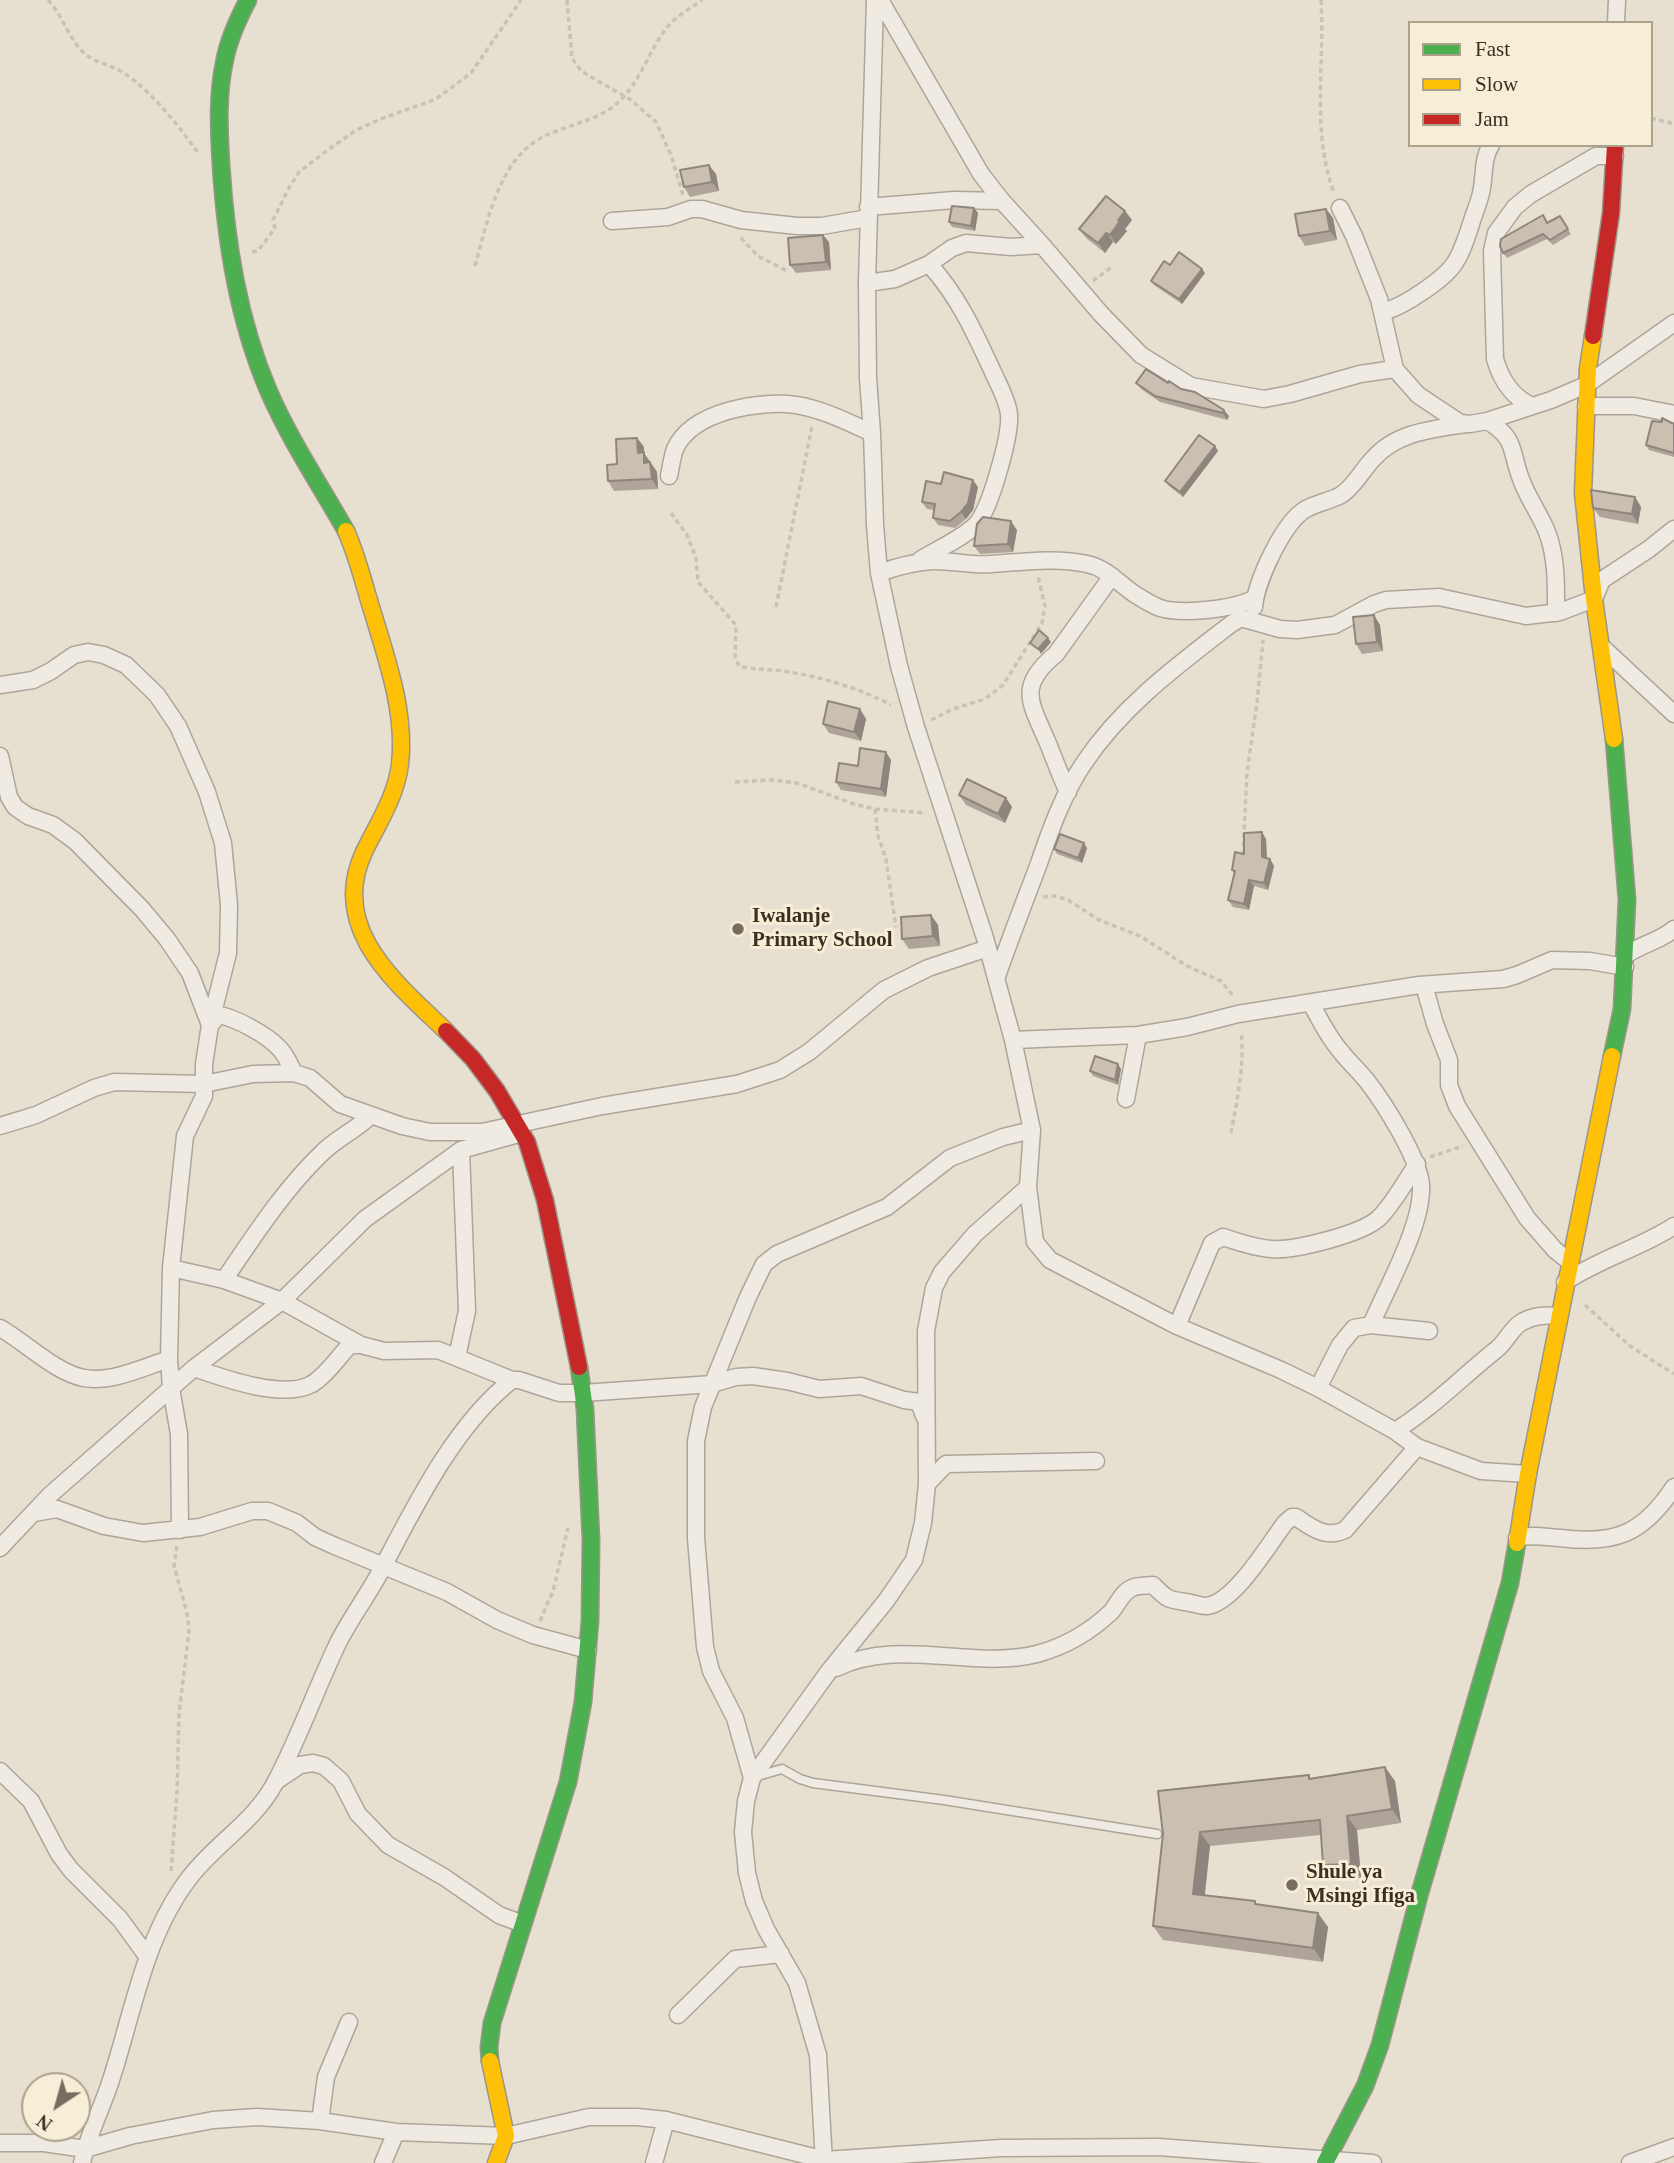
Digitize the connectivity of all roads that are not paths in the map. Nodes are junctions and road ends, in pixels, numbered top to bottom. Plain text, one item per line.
1 (248, 0) edge
2 (874, 0) edge
3 (880, 0) edge
4 (1617, 0) edge
5 (1616, 21) edge
6 (1490, 147) edge
7 (1615, 151) edge
8 (1002, 201) junction
9 (1340, 208) road end
10 (868, 212) junction
11 (612, 221) dead end
12 (1042, 245) junction
13 (929, 264) junction
14 (867, 283) junction
15 (1383, 312) junction
16 (1674, 323) edge
17 (1395, 369) junction
18 (1586, 385) junction
19 (1532, 406) junction
20 (1586, 406) junction
21 (1674, 415) edge
22 (1487, 421) junction
23 (1466, 424) junction
24 (872, 432) junction
25 (669, 476) dead end
26 (1674, 529) edge
27 (915, 563) junction
28 (879, 573) junction
29 (1112, 576) junction
30 (1255, 598) junction
31 (1594, 599) junction
32 (1556, 613) junction
33 (1257, 622) junction
34 (1601, 646) junction
35 (0, 685) edge
36 (1674, 714) edge
37 (0, 756) edge
38 (1068, 792) junction
39 (1674, 929) edge
40 (988, 948) junction
41 (1625, 961) junction
42 (997, 976) junction
43 (1424, 985) junction
44 (1311, 1003) junction
45 (210, 1025) junction
46 (1138, 1035) junction
47 (1013, 1040) junction
48 (294, 1073) junction
49 (204, 1084) junction
50 (1126, 1099) dead end
51 (370, 1116) junction
52 (0, 1126) edge
53 (519, 1128) junction
54 (1032, 1130) junction
55 (461, 1150) junction
56 (1417, 1164) junction
57 (1028, 1187) junction
58 (1674, 1226) edge
59 (1570, 1262) junction
60 (171, 1268) junction
61 (224, 1280) junction
62 (1564, 1287) junction
63 (282, 1301) junction
64 (1559, 1316) junction
65 (1370, 1325) junction
66 (1177, 1326) junction
67 (0, 1328) edge
68 (1429, 1331) dead end
69 (360, 1345) junction
70 (457, 1357) junction
71 (169, 1359) junction
72 (194, 1368) junction
73 (512, 1380) junction
74 (712, 1384) junction
75 (171, 1388) junction
76 (1318, 1388) junction
77 (583, 1394) junction
78 (925, 1419) junction
79 (1395, 1431) junction
80 (1417, 1447) junction
81 (1096, 1461) dead end
82 (1528, 1474) junction
83 (927, 1484) junction
84 (1674, 1487) edge
85 (34, 1513) junction
86 (180, 1530) junction
87 (1517, 1538) junction
88 (0, 1548) edge
89 (383, 1568) junction
90 (588, 1650) junction
91 (829, 1671) junction
92 (0, 1771) edge
93 (752, 1777) junction
94 (276, 1781) junction
95 (1157, 1834) dead end
96 (523, 1924) junction
97 (781, 1954) junction
98 (147, 1956) junction
99 (678, 2015) dead end
100 (349, 2022) dead end
101 (666, 2120) junction
102 (320, 2121) junction
103 (396, 2132) junction
104 (506, 2136) junction
105 (0, 2143) edge
106 (1674, 2147) edge
107 (84, 2156) edge
108 (824, 2162) edge
109 (1326, 2162) edge
110 (383, 2163) edge
111 (496, 2163) edge
112 (654, 2163) edge
113 (843, 2163) edge
114 (1373, 2163) edge
115 (1630, 2163) edge

1 - 53 street
2 - 10 street
3 - 8 street
4 - 5 street
6 - 15 street
7 - 18 street
7 - 19 street
8 - 10 street
8 - 12 street
9 - 15 street
10 - 11 street
10 - 14 street
12 - 13 street
12 - 17 street
13 - 14 street
13 - 27 street
14 - 24 street
15 - 17 street
16 - 18 street
17 - 23 street
18 - 19 street
18 - 20 street
19 - 22 street
20 - 21 street
20 - 31 street
22 - 23 street
22 - 32 street
23 - 30 street
24 - 25 street
24 - 28 street
26 - 31 street
27 - 28 street
27 - 29 street
28 - 40 street
29 - 30 street
29 - 38 street
30 - 33 street
31 - 32 street
31 - 34 street
32 - 33 street
33 - 38 street
34 - 36 street
34 - 41 street
35 - 45 street
37 - 45 street
38 - 42 street
39 - 41 street
40 - 42 street
40 - 53 street
41 - 43 street
41 - 59 street
42 - 47 street
43 - 44 street
43 - 59 street
44 - 46 street
44 - 56 street
45 - 48 street
45 - 49 street
46 - 47 street
46 - 50 street
47 - 54 street
48 - 49 street
48 - 51 street
49 - 52 street
49 - 60 street
51 - 53 street
51 - 61 street
53 - 55 street
53 - 77 street
54 - 57 street
54 - 74 street
55 - 63 street
55 - 70 street
56 - 65 street
56 - 66 street
57 - 66 street
57 - 78 street
58 - 62 street
59 - 62 street
60 - 61 street
60 - 71 street
61 - 63 street
62 - 64 street
63 - 69 street
63 - 72 street
64 - 79 street
64 - 82 street
65 - 68 street
65 - 76 street
66 - 76 street
67 - 71 street
69 - 70 street
69 - 72 street
70 - 73 street
71 - 75 street
72 - 75 street
73 - 77 street
73 - 89 street
74 - 77 street
74 - 78 street
74 - 93 street
75 - 85 street
75 - 86 street
76 - 79 street
77 - 90 street
78 - 83 street
79 - 80 street
80 - 82 street
80 - 91 street
81 - 83 street
82 - 87 street
83 - 91 street
84 - 87 street
85 - 86 street
85 - 88 street
86 - 89 street
87 - 109 street
89 - 90 street
89 - 94 street
90 - 96 street
91 - 93 street
92 - 98 street
93 - 95 lane
93 - 97 street
94 - 96 street
94 - 98 street
96 - 104 street
97 - 99 street
97 - 108 street
98 - 107 street
100 - 102 street
101 - 104 street
101 - 108 street
101 - 112 street
102 - 103 street
102 - 107 street
103 - 104 street
103 - 110 street
104 - 111 street
105 - 107 street
106 - 115 street
108 - 109 street
108 - 113 street
109 - 114 street

